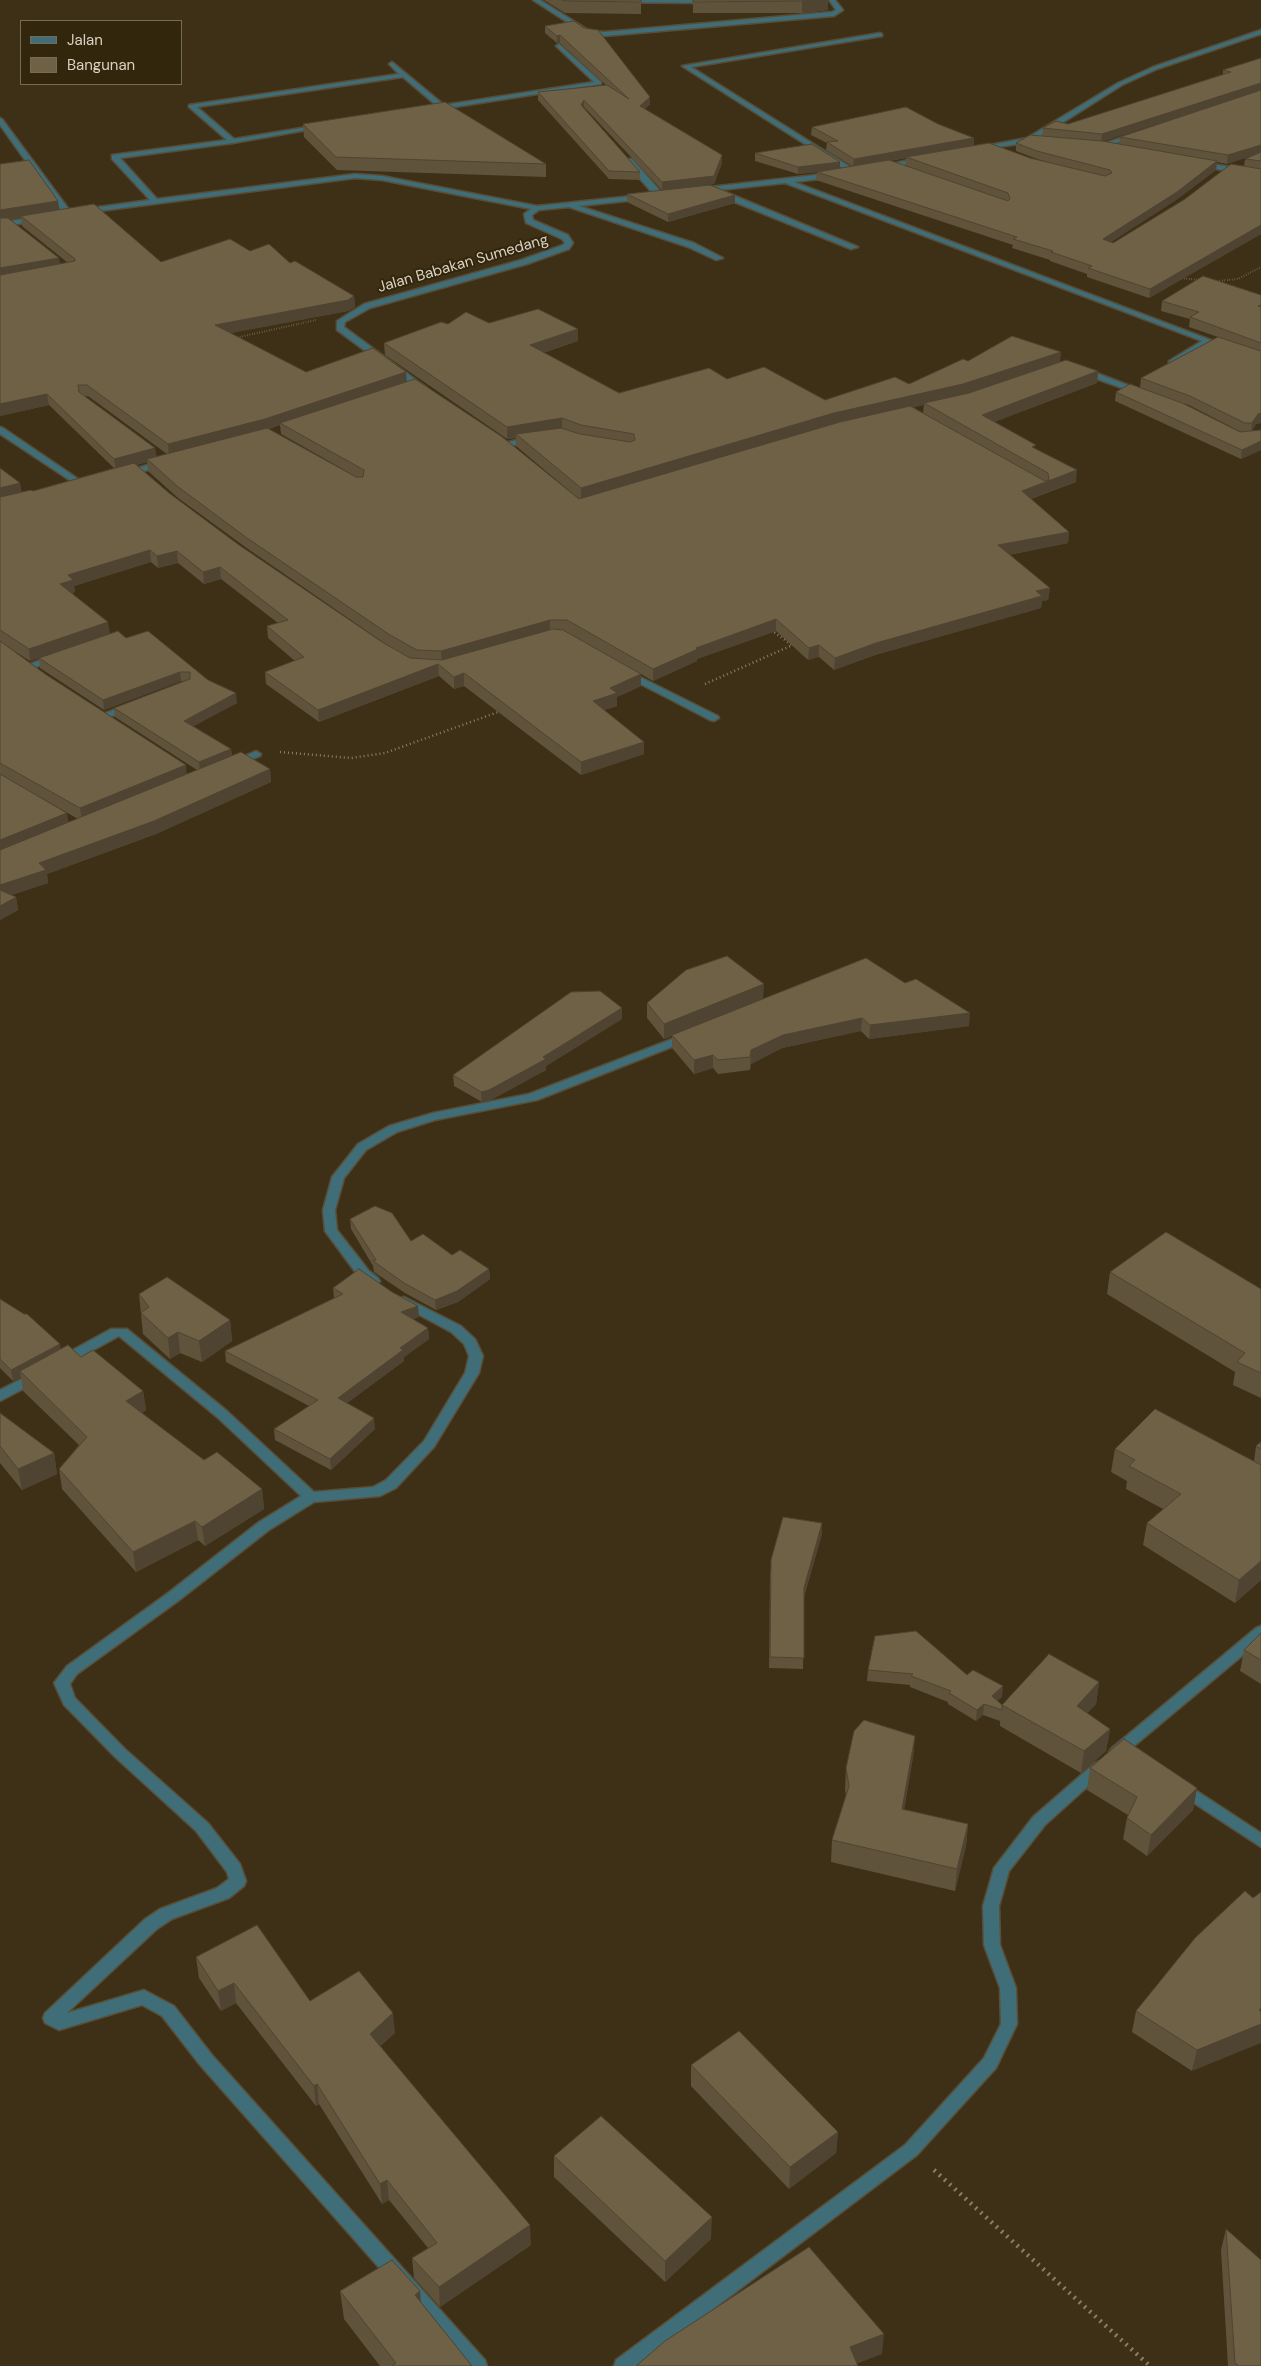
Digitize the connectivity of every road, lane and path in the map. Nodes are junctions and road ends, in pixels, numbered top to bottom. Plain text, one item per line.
1 (536, 0) edge
2 (591, 0) edge
3 (719, 1) edge
4 (830, 1) edge
5 (1261, 32) edge
6 (880, 35) dead end
7 (559, 46) edge
8 (392, 64) dead end
9 (405, 75) junction
10 (441, 107) junction
11 (432, 108) edge
12 (458, 116) edge
13 (0, 120) edge
14 (328, 126) edge
15 (1147, 131) edge
16 (1029, 140) junction
17 (233, 141) junction
18 (1047, 141) edge
19 (1092, 145) edge
20 (991, 146) junction
21 (1101, 146) junction
22 (966, 150) edge
23 (1120, 150) edge
24 (1006, 152) edge
25 (622, 153) edge
26 (933, 157) edge
27 (1188, 162) edge
28 (1244, 163) edge
29 (890, 165) junction
30 (871, 169) edge
31 (1226, 169) junction
32 (862, 170) edge
33 (852, 172) junction
34 (909, 172) edge
35 (1219, 174) edge
36 (1261, 174) edge
37 (787, 181) junction
38 (711, 189) junction
39 (694, 191) edge
40 (668, 194) edge
41 (659, 195) junction
42 (155, 201) junction
43 (567, 205) junction
44 (537, 208) junction
45 (67, 213) junction
46 (58, 215) edge
47 (48, 216) edge
48 (10, 223) junction
49 (0, 225) edge
50 (18, 229) edge
51 (854, 247) dead end
52 (720, 258) dead end
53 (1261, 267) edge
54 (1174, 278) edge
55 (1208, 280) edge
56 (1216, 281) edge
57 (356, 311) junction
58 (234, 338) edge
59 (1208, 341) junction
60 (1235, 350) edge
61 (1071, 367) edge
62 (1161, 369) edge
63 (417, 386) junction
64 (408, 388) edge
65 (1148, 395) edge
66 (433, 396) edge
67 (0, 430) edge
68 (545, 436) edge
69 (505, 445) edge
70 (165, 459) edge
71 (113, 476) edge
72 (79, 484) edge
73 (764, 625) edge
74 (801, 643) edge
75 (792, 645) junction
76 (65, 654) edge
77 (30, 666) edge
78 (617, 668) edge
79 (675, 697) junction
80 (140, 702) edge
81 (506, 709) edge
82 (714, 718) dead end
83 (118, 726) edge
84 (256, 754) joint
85 (224, 768) edge
86 (702, 1031) edge
87 (0, 1396) edge
88 (311, 1497) junction
89 (1261, 1632) edge
90 (1123, 1747) junction
91 (1139, 1758) edge
92 (1172, 1780) edge
93 (1261, 1841) edge
94 (911, 2150) junction
95 (478, 2366) edge
96 (623, 2366) edge
97 (1150, 2366) edge

1 - 4 street
2 - 3 street
5 - 16 street
6 - 33 street
7 - 10 street
8 - 9 street
9 - 10 street
9 - 17 street
10 - 11 street
10 - 12 street
13 - 45 street
14 - 17 street
15 - 21 street
16 - 18 street
16 - 20 street
17 - 42 street
19 - 21 street
20 - 22 street
20 - 24 street
21 - 23 street
25 - 41 street
26 - 29 street
27 - 31 street
28 - 31 street
29 - 30 street
29 - 34 street
31 - 35 street
31 - 36 street
32 - 33 street
33 - 37 street
37 - 38 street
37 - 59 street
38 - 39 street
38 - 51 street
40 - 41 street, Jalan Babakan Sumedang
41 - 43 street, Jalan Babakan Sumedang
42 - 44 street
42 - 45 street
43 - 44 street, Jalan Babakan Sumedang
43 - 52 street
44 - 57 street, Jalan Babakan Sumedang
45 - 46 street
47 - 48 street
48 - 49 street
48 - 50 street
53 - 56 path
54 - 55 path
57 - 58 path
57 - 63 street, Jalan Babakan Sumedang
59 - 60 street
59 - 62 street
61 - 65 street
63 - 64 street
63 - 66 street
67 - 72 street
68 - 69 street
70 - 71 street
73 - 75 path
74 - 75 path
75 - 79 path
76 - 77 street
78 - 79 street
79 - 82 street
80 - 83 street
81 - 84 path
84 - 85 street
86 - 88 street
87 - 88 street
88 - 95 street
89 - 90 street
90 - 91 street
90 - 94 street
92 - 93 street
94 - 96 street
94 - 97 path

